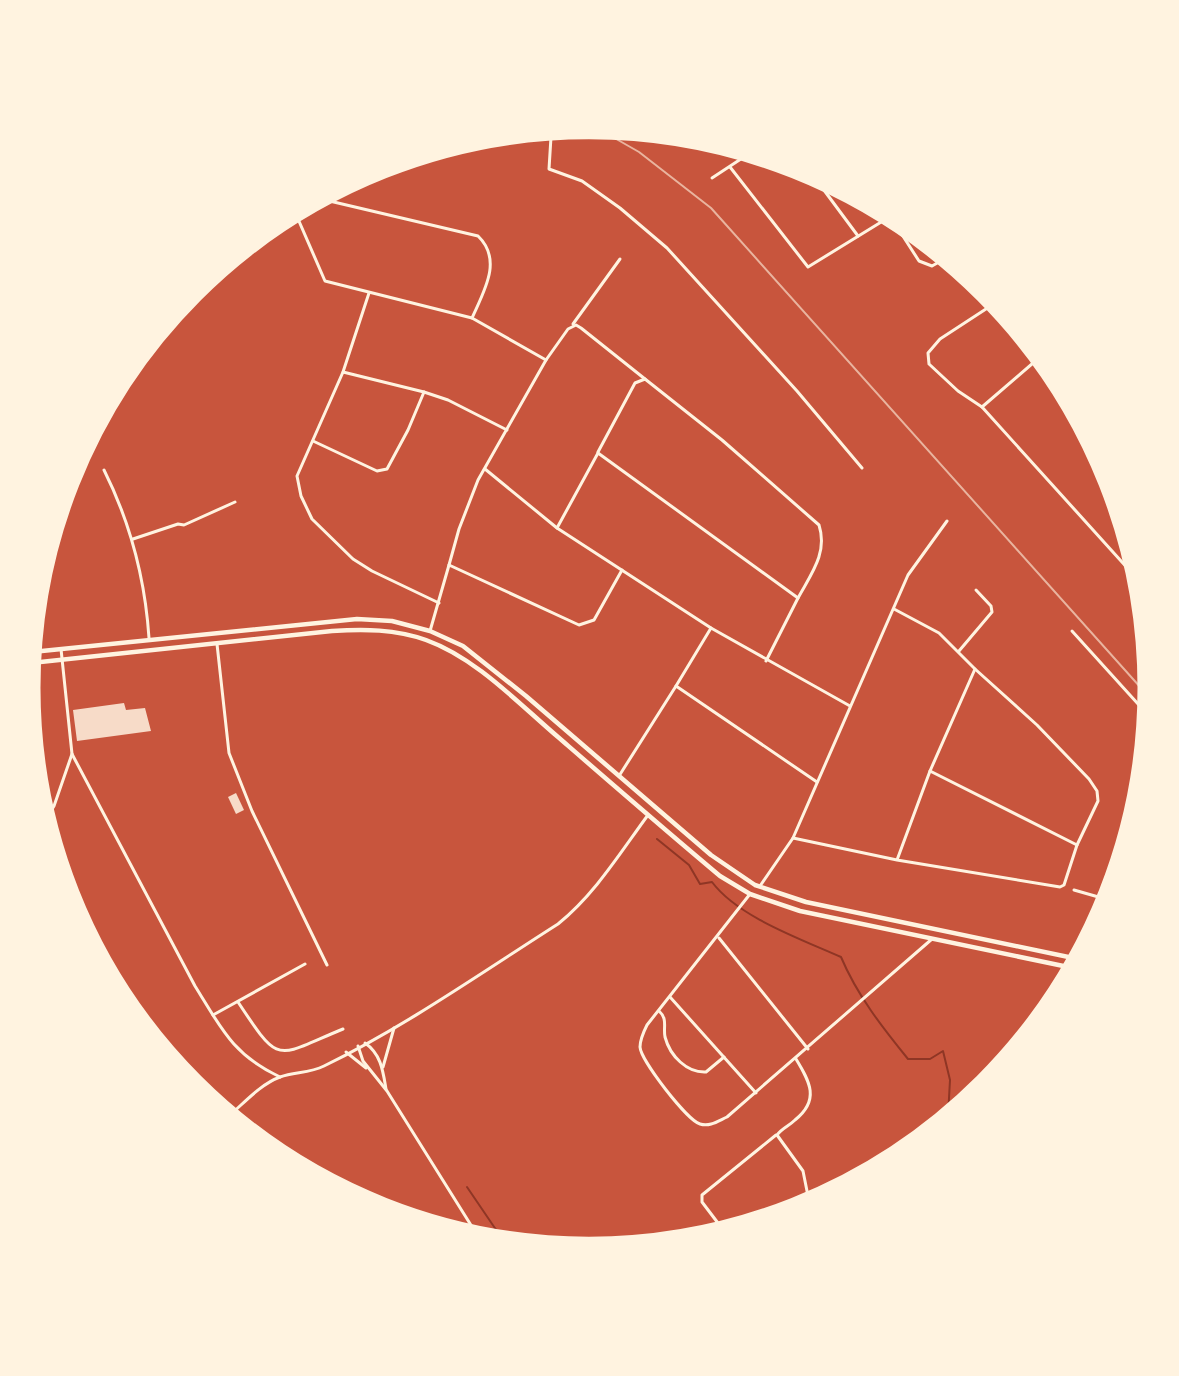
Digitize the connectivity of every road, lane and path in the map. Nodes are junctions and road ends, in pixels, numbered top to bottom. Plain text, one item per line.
1 (551, 139) edge
2 (741, 159) edge
3 (730, 167) junction
4 (712, 178) dead end
5 (824, 190) edge
6 (333, 201) edge
7 (299, 221) edge
8 (881, 221) edge
9 (902, 235) edge
10 (858, 236) junction
11 (620, 259) dead end
12 (938, 262) edge
13 (369, 293) junction
14 (987, 308) edge
15 (472, 318) junction
16 (572, 326) junction
17 (546, 360) junction
18 (1033, 363) edge
19 (343, 372) junction
20 (645, 379) junction
21 (424, 392) junction
22 (982, 407) junction
23 (507, 430) junction
24 (313, 441) junction
25 (597, 453) junction
26 (862, 468) dead end
27 (104, 470) dead end
28 (485, 470) junction
29 (234, 502) dead end
30 (947, 521) dead end
31 (557, 528) junction
32 (133, 539) junction
33 (449, 565) junction
34 (1126, 566) edge
35 (622, 570) junction
36 (976, 590) dead end
37 (798, 598) junction
38 (439, 603) junction
39 (894, 609) junction
40 (711, 628) junction
41 (430, 631) junction
42 (1072, 631) dead end
43 (149, 638) junction
44 (217, 643) junction
45 (61, 649) junction
46 (40, 651) edge
47 (959, 651) junction
48 (63, 660) junction
49 (766, 661) junction
50 (40, 662) edge
51 (975, 669) junction
52 (676, 686) junction
53 (850, 706) junction
54 (1140, 706) edge
55 (72, 754) junction
56 (930, 771) junction
57 (618, 776) junction
58 (817, 782) junction
59 (53, 808) edge
60 (648, 815) junction
61 (793, 838) junction
62 (1077, 845) junction
63 (897, 860) junction
64 (759, 887) junction
65 (1074, 890) dead end
66 (750, 894) junction
67 (1099, 897) edge
68 (718, 937) junction
69 (934, 938) junction
70 (1069, 957) edge
71 (305, 964) dead end
72 (327, 965) dead end
73 (1064, 966) edge
74 (670, 997) junction
75 (238, 1002) junction
76 (659, 1011) junction
77 (213, 1015) junction
78 (394, 1027) junction
79 (343, 1029) dead end
80 (365, 1042) junction
81 (358, 1046) junction
82 (808, 1048) junction
83 (346, 1053) junction
84 (724, 1057) junction
85 (796, 1059) junction
86 (383, 1069) junction
87 (370, 1071) junction
88 (280, 1077) junction
89 (387, 1091) junction
90 (756, 1093) junction
91 (236, 1110) edge
92 (777, 1135) junction
93 (808, 1194) edge
94 (719, 1223) edge
95 (470, 1225) edge

1 - 26 street
2 - 3 street
3 - 4 street
3 - 10 street
5 - 10 street
6 - 15 street
7 - 13 street
8 - 10 street
9 - 12 street
11 - 16 street
13 - 15 street
13 - 19 street
14 - 22 street
15 - 17 street
16 - 17 street
16 - 20 street
17 - 23 street
18 - 22 street
19 - 21 street
19 - 24 street
20 - 25 street
20 - 37 street
21 - 23 street
21 - 24 street
22 - 34 street
23 - 28 street
24 - 38 street
25 - 31 street
25 - 37 street
27 - 32 street
28 - 31 street
28 - 33 street
29 - 32 street
30 - 39 street
31 - 35 street
32 - 43 street
33 - 35 street
33 - 38 street
35 - 40 street
36 - 47 street
37 - 49 street
38 - 41 street
39 - 47 street
39 - 53 street
40 - 49 street
40 - 52 street
41 - 43 main road
41 - 57 main road
42 - 54 street
43 - 45 main road
44 - 48 main road
44 - 60 main road
44 - 72 street
45 - 46 main road
45 - 48 street
47 - 51 street
48 - 50 main road
48 - 55 street
49 - 53 street
51 - 56 street
51 - 62 street
52 - 57 street
52 - 58 street
53 - 58 street
55 - 59 street
55 - 77 street
56 - 62 street
56 - 63 street
57 - 64 main road
58 - 61 street
60 - 66 main road
60 - 78 street
61 - 63 street
61 - 64 street
62 - 63 street
64 - 70 main road
65 - 67 street
66 - 68 street
66 - 69 main road
68 - 74 street
68 - 82 street
69 - 73 main road
69 - 82 street
71 - 75 street
74 - 76 street
74 - 84 street
75 - 77 street
75 - 79 street
76 - 84 street
76 - 90 street
77 - 88 street
78 - 80 street
78 - 86 street
80 - 81 street
80 - 86 street
81 - 83 street
81 - 87 street
82 - 85 street
83 - 87 street
83 - 88 street
84 - 90 street
85 - 90 street
85 - 92 street
86 - 89 street
87 - 89 street
88 - 91 street
89 - 95 street
92 - 93 street
92 - 94 street

